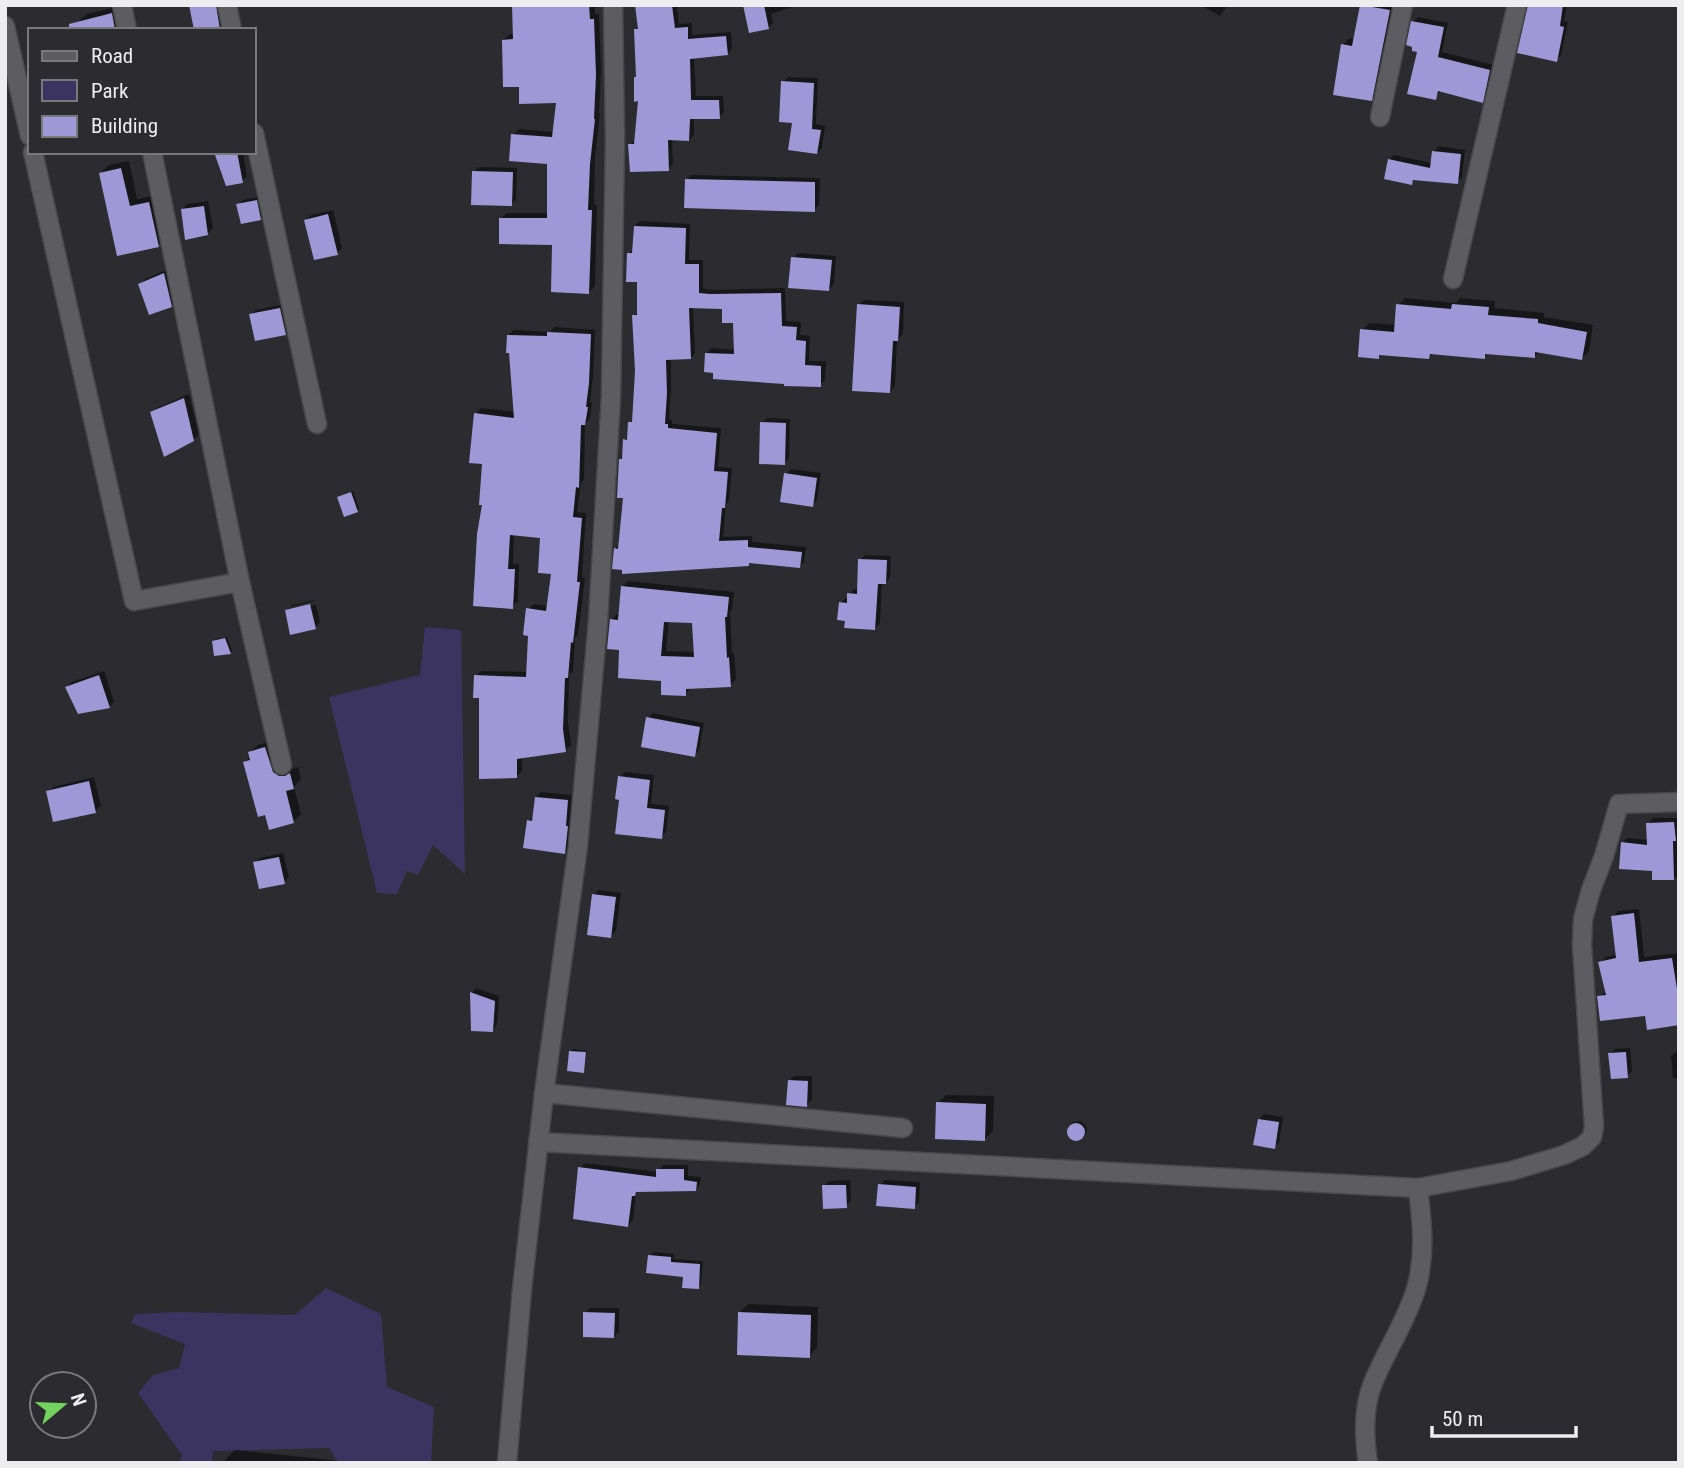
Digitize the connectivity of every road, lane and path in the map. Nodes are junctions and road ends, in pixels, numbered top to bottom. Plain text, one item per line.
1 (122, 5) edge
2 (227, 5) edge
3 (613, 5) edge
4 (1403, 5) edge
5 (1517, 5) edge
6 (5, 26) edge
7 (127, 28) edge
8 (232, 28) edge
9 (1380, 117) dead end
10 (28, 127) edge
11 (256, 143) edge
12 (33, 154) edge
13 (152, 154) edge
14 (1452, 279) dead end
15 (317, 424) dead end
16 (240, 582) junction
17 (282, 765) dead end
18 (1679, 802) edge
19 (544, 1093) junction
20 (903, 1128) dead end
21 (538, 1142) junction
22 (1418, 1188) junction
23 (507, 1463) edge
24 (1368, 1463) edge

1 - 7 street
2 - 8 street
3 - 19 street
4 - 9 street
5 - 14 street
6 - 10 street
11 - 15 street
12 - 16 street
13 - 16 street
16 - 17 street
18 - 22 street
19 - 20 street
19 - 21 street
21 - 22 street
21 - 23 street
22 - 24 street

